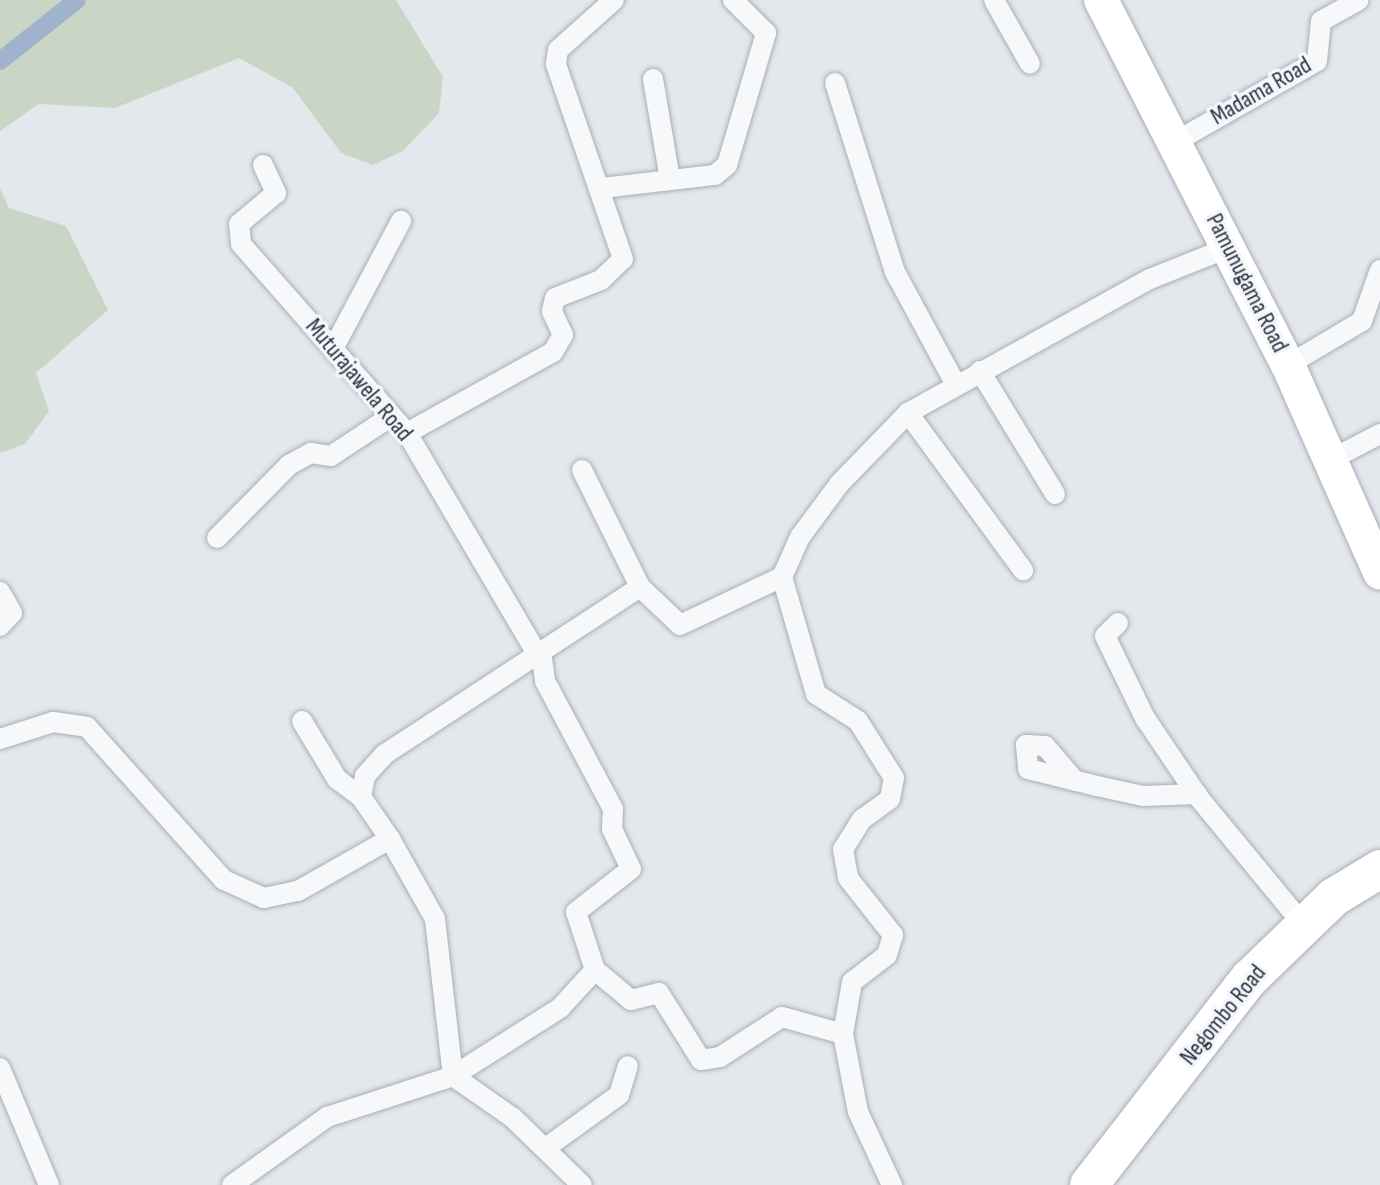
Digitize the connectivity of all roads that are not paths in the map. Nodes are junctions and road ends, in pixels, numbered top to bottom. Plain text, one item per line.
1 (614, 0) edge
2 (733, 0) edge
3 (994, 0) edge
4 (1101, 0) edge
5 (1359, 0) edge
6 (1030, 64) dead end
7 (653, 79) dead end
8 (835, 83) dead end
9 (1175, 142) junction
10 (263, 165) dead end
11 (670, 179) junction
12 (602, 188) junction
13 (401, 221) dead end
14 (1230, 247) junction
15 (1380, 270) edge
16 (334, 347) junction
17 (1288, 365) junction
18 (980, 371) junction
19 (956, 385) junction
20 (908, 413) junction
21 (390, 417) junction
22 (407, 433) junction
23 (1380, 434) edge
24 (1330, 460) junction
25 (582, 470) dead end
26 (1055, 494) dead end
27 (217, 538) dead end
28 (1023, 570) dead end
29 (1380, 573) edge
30 (782, 577) junction
31 (640, 587) junction
32 (0, 592) edge
33 (1118, 623) dead end
34 (0, 626) edge
35 (539, 653) junction
36 (302, 721) dead end
37 (0, 739) edge
38 (1075, 781) dead end
39 (1197, 794) junction
40 (361, 797) junction
41 (390, 839) junction
42 (1380, 869) edge
43 (1380, 894) edge
44 (1303, 924) junction
45 (595, 970) junction
46 (843, 1034) junction
47 (628, 1066) dead end
48 (0, 1068) edge
49 (453, 1076) junction
50 (547, 1147) junction
51 (49, 1185) edge
52 (232, 1185) edge
53 (582, 1185) edge
54 (892, 1185) edge
55 (1089, 1185) edge
56 (1113, 1185) edge

1 - 12 street
2 - 11 street
3 - 6 street
4 - 9 main road, Pamunugama Road
5 - 9 street, Madama Road
7 - 11 street
8 - 19 street
9 - 14 main road, Pamunugama Road
10 - 16 street, Muturajawela Road
11 - 12 street
12 - 22 street
13 - 16 street
14 - 17 main road, Pamunugama Road
14 - 18 street
15 - 17 street
16 - 21 street, Muturajawela Road
17 - 24 main road, Pamunugama Road
18 - 19 street
18 - 26 street
19 - 20 street
20 - 28 street
20 - 30 street
21 - 22 street, Muturajawela Road
21 - 27 street
22 - 35 street, Muturajawela Road
23 - 24 street
24 - 29 main road, Pamunugama Road
25 - 31 street
30 - 31 street
30 - 46 street
31 - 35 street
32 - 34 street
33 - 39 street
35 - 40 street
35 - 45 street, Muturajawela Road
36 - 40 street
37 - 41 street
38 - 39 street
39 - 44 street
40 - 41 street
41 - 49 street
42 - 44 highway, Negombo Road
43 - 56 highway, Negombo Road
44 - 55 highway, Negombo Road
45 - 46 street
45 - 49 street
46 - 54 street
47 - 50 street
48 - 51 street
49 - 50 street
49 - 52 street
50 - 53 street

